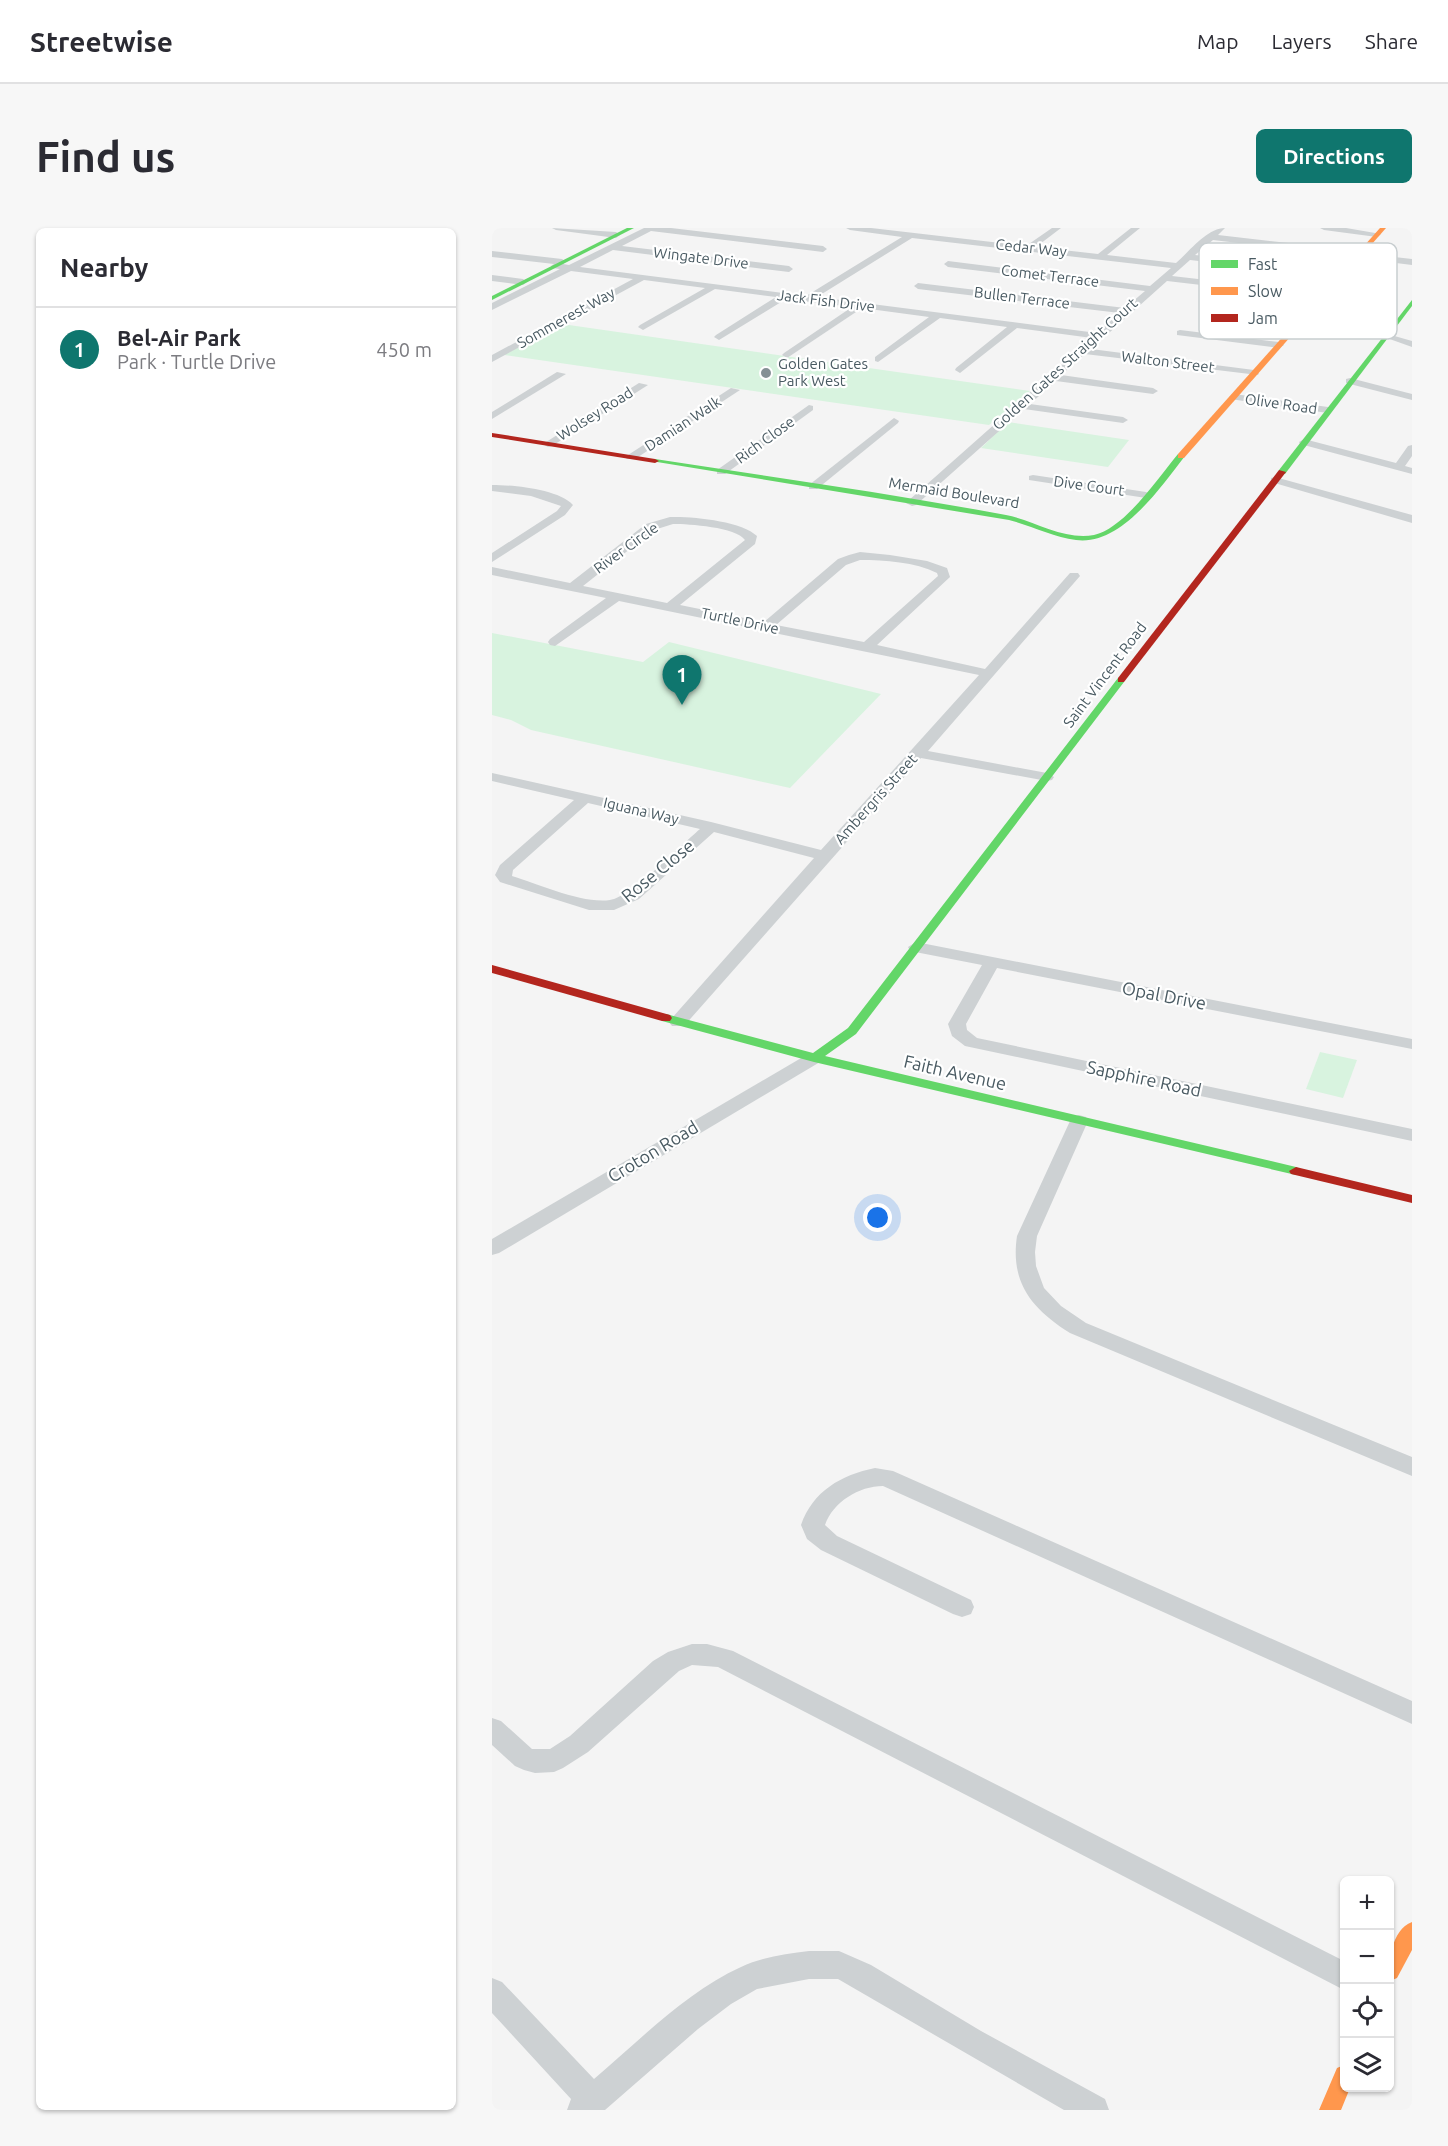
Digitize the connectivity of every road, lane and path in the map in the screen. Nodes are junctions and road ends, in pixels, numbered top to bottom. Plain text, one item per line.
1 (556, 228) edge
2 (631, 228) edge
3 (650, 228) edge
4 (850, 228) edge
5 (1057, 228) edge
6 (1136, 228) edge
7 (1221, 228) edge
8 (1323, 228) edge
9 (889, 230) edge
10 (1380, 231) edge
11 (967, 234) dead end
12 (910, 235) junction
13 (1209, 237) junction
14 (959, 240) junction
15 (614, 241) junction
16 (1202, 243) edge
17 (1262, 243) edge
18 (1370, 243) edge
19 (1199, 246) edge
20 (1029, 248) junction
21 (823, 249) dead end
22 (492, 254) edge
23 (1101, 256) junction
24 (1188, 256) junction
25 (1199, 257) edge
26 (1397, 260) edge
27 (1412, 262) edge
28 (948, 264) dead end
29 (562, 266) junction
30 (1176, 266) junction
31 (789, 269) dead end
32 (492, 278) edge
33 (640, 278) junction
34 (1163, 278) junction
35 (523, 282) junction
36 (1199, 282) edge
37 (918, 285) dead end
38 (713, 287) junction
39 (1151, 289) junction
40 (784, 296) junction
41 (492, 298) edge
42 (807, 299) junction
43 (1412, 302) edge
44 (860, 306) junction
45 (492, 307) edge
46 (1125, 311) junction
47 (937, 316) junction
48 (1397, 322) edge
49 (1014, 326) junction
50 (643, 327) dead end
51 (1180, 333) dead end
52 (1199, 335) edge
53 (1097, 336) junction
54 (719, 337) dead end
55 (1230, 339) edge
56 (1284, 339) edge
57 (1384, 339) edge
58 (1397, 339) edge
59 (1412, 344) edge
60 (1279, 345) junction
61 (1082, 351) junction
62 (788, 355) dead end
63 (492, 359) edge
64 (878, 359) dead end
65 (960, 370) dead end
66 (1254, 373) junction
67 (561, 374) dead end
68 (1052, 377) junction
69 (1350, 381) junction
70 (643, 385) dead end
71 (735, 390) dead end
72 (1153, 391) dead end
73 (1234, 397) junction
74 (1412, 397) edge
75 (1018, 405) junction
76 (809, 408) dead end
77 (1328, 410) junction
78 (492, 416) edge
79 (1123, 420) dead end
80 (894, 421) dead end
81 (492, 435) edge
82 (1304, 442) junction
83 (548, 444) junction
84 (1412, 448) edge
85 (632, 457) junction
86 (1398, 468) junction
87 (1412, 471) edge
88 (722, 472) junction
89 (1033, 478) dead end
90 (1275, 480) junction
91 (813, 487) junction
92 (492, 488) edge
93 (1146, 495) junction
94 (912, 502) junction
95 (1412, 519) edge
96 (492, 558) edge
97 (492, 571) edge
98 (512, 575) junction
99 (1074, 576) dead end
100 (499, 584) dead end
101 (573, 587) junction
102 (617, 596) junction
103 (670, 607) junction
104 (766, 627) junction
105 (555, 642) dead end
106 (867, 646) junction
107 (987, 673) junction
108 (917, 753) junction
109 (492, 777) edge
110 (1047, 777) junction
111 (584, 799) junction
112 (711, 827) junction
113 (824, 856) junction
114 (498, 880) edge
115 (916, 947) junction
116 (992, 962) junction
117 (492, 969) edge
118 (678, 1023) junction
119 (1412, 1044) edge
120 (814, 1058) junction
121 (1079, 1121) junction
122 (1412, 1135) edge
123 (1412, 1199) edge
124 (492, 1248) edge
125 (1412, 1467) edge
126 (962, 1607) dead end
127 (1412, 1713) edge
128 (492, 1729) edge
129 (1412, 1931) edge
130 (1394, 1962) edge
131 (1340, 1974) edge
132 (492, 1992) edge
133 (1340, 2085) edge
134 (587, 2105) edge
135 (1094, 2110) edge
136 (1330, 2110) edge

1 - 15 street, Wingate Drive
2 - 15 street
3 - 15 street
3 - 21 street
4 - 9 street, Cedar Way
5 - 20 street
6 - 23 street
7 - 13 street, Golden Gates Straight Court
8 - 10 street
9 - 12 street, Cedar Way
10 - 18 street, Mermaid Boulevard
11 - 14 street
12 - 14 street, Cedar Way
12 - 42 street
13 - 16 street, Golden Gates Straight Court
13 - 17 street
14 - 20 street, Cedar Way
15 - 29 street
15 - 31 street, Wingate Drive
19 - 24 street, Golden Gates Straight Court
20 - 23 street, Cedar Way
22 - 29 street, Jack Fish Drive
23 - 30 street, Cedar Way
24 - 25 street
24 - 30 street, Golden Gates Straight Court
26 - 27 street
28 - 39 street, Comet Terrace
29 - 33 street, Jack Fish Drive
29 - 35 street
29 - 45 street
30 - 34 street, Golden Gates Straight Court
32 - 35 street
33 - 38 street, Jack Fish Drive
33 - 63 street, Sommerest Way
34 - 36 street
34 - 39 street, Golden Gates Straight Court
35 - 41 street
37 - 46 street, Bullen Terrace
38 - 40 street, Jack Fish Drive
38 - 50 street
39 - 46 street, Golden Gates Straight Court
40 - 42 street, Jack Fish Drive
40 - 54 street
42 - 44 street, Jack Fish Drive
43 - 48 street, Saint Vincent Road
44 - 47 street, Jack Fish Drive
44 - 62 street
46 - 53 street, Golden Gates Straight Court
47 - 49 street, Jack Fish Drive
47 - 64 street
49 - 53 street, Jack Fish Drive
49 - 65 street
51 - 52 street
53 - 61 street, Golden Gates Straight Court
55 - 60 street
56 - 60 street, Mermaid Boulevard
57 - 69 street, Saint Vincent Road
58 - 59 street
60 - 66 street, Mermaid Boulevard
61 - 66 street, Walton Street
61 - 68 street, Golden Gates Straight Court
66 - 73 street, Mermaid Boulevard
67 - 78 street
68 - 72 street
68 - 75 street, Golden Gates Straight Court
69 - 74 street
69 - 77 street, Saint Vincent Road
70 - 83 street, Wolsey Road
71 - 85 street, Damian Walk
73 - 77 street, Olive Road
73 - 93 street, Mermaid Boulevard
75 - 79 street
75 - 94 street, Golden Gates Straight Court
76 - 88 street, Rich Close
77 - 82 street, Saint Vincent Road
80 - 91 street
81 - 83 street, Mermaid Boulevard
82 - 86 street
82 - 90 street, Saint Vincent Road
83 - 85 street, Mermaid Boulevard
84 - 86 street
85 - 88 street, Mermaid Boulevard
86 - 87 street
88 - 91 street, Mermaid Boulevard
89 - 93 street, Dive Court
90 - 95 street
90 - 110 street, Saint Vincent Road
91 - 94 street, Mermaid Boulevard
92 - 96 street
93 - 94 street, Mermaid Boulevard
97 - 98 street, Turtle Drive
98 - 100 street
98 - 101 street, Turtle Drive
99 - 107 street, Ambergris Street
101 - 102 street, Turtle Drive
101 - 103 street, River Circle
102 - 103 street, Turtle Drive
102 - 105 street
103 - 104 street, Turtle Drive
104 - 106 street, Turtle Drive
104 - 106 street
106 - 107 street, Turtle Drive
107 - 108 street, Ambergris Street
108 - 110 street
108 - 113 street, Ambergris Street
109 - 111 street, Iguana Way
110 - 115 street, Saint Vincent Road
111 - 112 street, Iguana Way
111 - 114 street, Rose Close
112 - 113 street, Iguana Way
112 - 114 street, Rose Close
113 - 118 street, Ambergris Street
115 - 116 street, Opal Drive
115 - 120 street, Saint Vincent Road
116 - 119 street, Opal Drive
116 - 122 street, Sapphire Road
117 - 118 street, Faith Avenue
118 - 120 street, Faith Avenue
120 - 121 street, Faith Avenue
120 - 124 street, Croton Road
121 - 123 street, Faith Avenue
121 - 125 street
126 - 127 street
128 - 131 street
129 - 130 street
132 - 134 street
133 - 136 street
134 - 135 street

